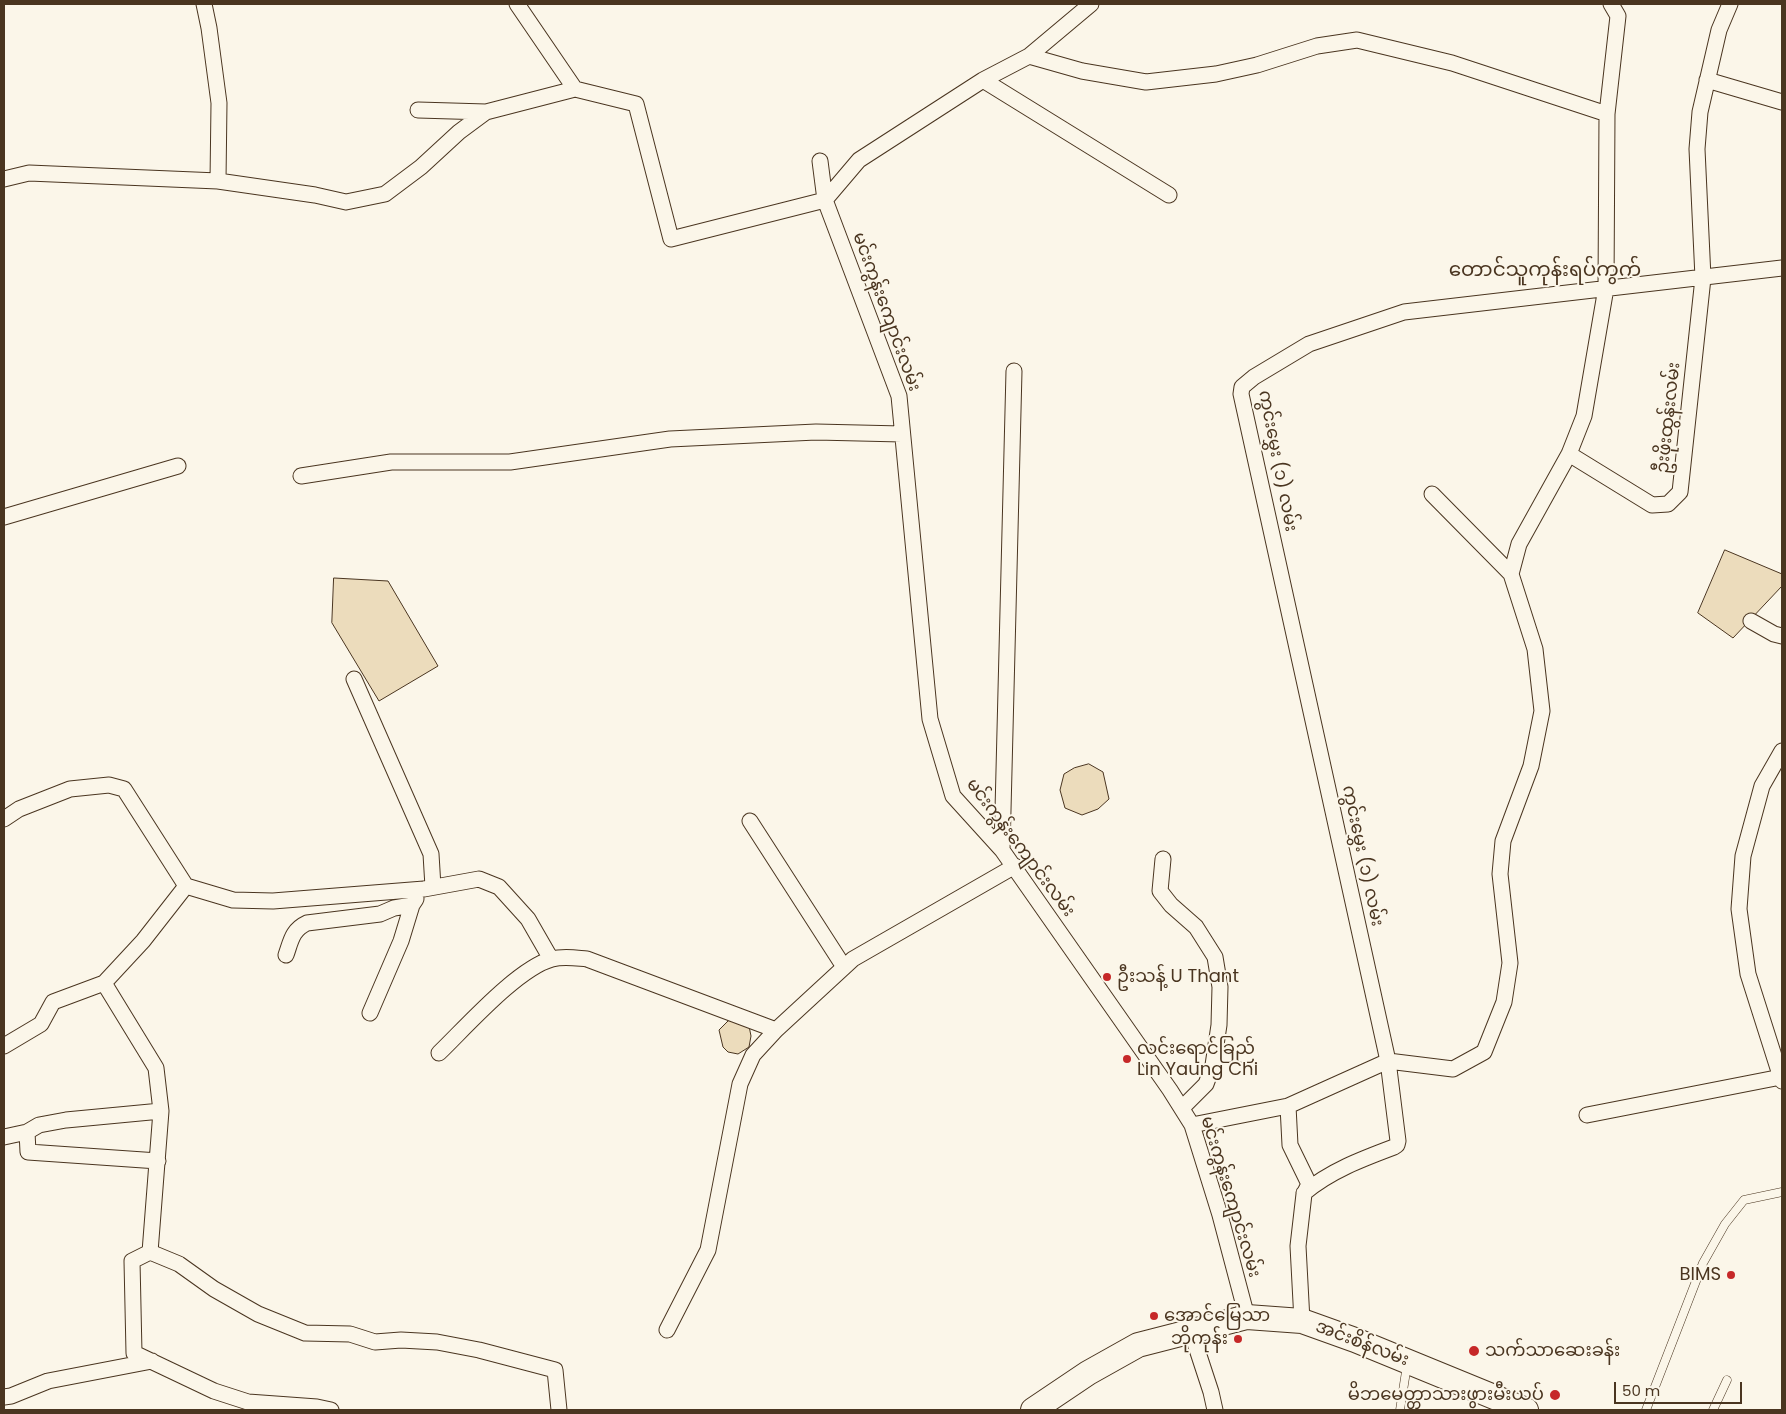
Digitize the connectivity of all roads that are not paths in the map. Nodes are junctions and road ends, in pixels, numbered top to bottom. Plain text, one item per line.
1 (204, 4) edge
2 (517, 4) edge
3 (1091, 4) edge
4 (1611, 4) edge
5 (1730, 4) edge
6 (1029, 56) junction
7 (983, 80) junction
8 (1707, 80) junction
9 (575, 89) junction
10 (1782, 102) edge
11 (418, 110) dead end
12 (486, 112) junction
13 (1607, 114) junction
14 (820, 161) dead end
15 (4, 179) edge
16 (218, 181) junction
17 (1169, 195) dead end
18 (826, 200) junction
19 (1782, 268) edge
20 (1703, 278) junction
21 (1606, 288) junction
22 (1014, 371) dead end
23 (902, 434) junction
24 (1569, 454) junction
25 (178, 466) dead end
26 (301, 476) dead end
27 (1432, 494) dead end
28 (4, 517) edge
29 (1511, 574) junction
30 (1751, 621) dead end
31 (1782, 636) edge
32 (354, 679) dead end
33 (1782, 751) edge
34 (4, 819) edge
35 (750, 821) dead end
36 (1002, 850) junction
37 (1162, 859) dead end
38 (1014, 866) junction
39 (186, 886) junction
40 (428, 888) junction
41 (412, 904) junction
42 (286, 955) dead end
43 (551, 959) junction
44 (844, 967) junction
45 (104, 983) junction
46 (370, 1013) dead end
47 (776, 1030) junction
48 (4, 1046) edge
49 (439, 1053) dead end
50 (1388, 1061) junction
51 (1782, 1079) edge
52 (1288, 1106) junction
53 (1182, 1108) junction
54 (161, 1111) junction
55 (1587, 1115) dead end
56 (1192, 1125) junction
57 (27, 1132) junction
58 (4, 1138) edge
59 (158, 1161) junction
60 (1782, 1192) edge
61 (1304, 1194) junction
62 (150, 1252) junction
63 (1247, 1317) junction
64 (1302, 1321) junction
65 (666, 1330) dead end
66 (1191, 1331) junction
67 (152, 1361) junction
68 (1407, 1362) junction
69 (1727, 1380) dead end
70 (4, 1397) edge
71 (331, 1410) edge
72 (559, 1410) edge
73 (1033, 1410) edge
74 (1215, 1410) edge
75 (1400, 1410) edge
76 (1526, 1410) edge
77 (1646, 1410) edge
78 (1714, 1410) edge

1 - 16 street
2 - 9 street
3 - 6 street
4 - 13 street
5 - 8 street, ဦးဖိုးထွန်းလမ်း
6 - 7 street
6 - 13 street
7 - 17 street
7 - 18 street
8 - 10 street
8 - 20 street, ဦးဖိုးထွန်းလမ်း
9 - 12 street
9 - 18 street
11 - 12 street
12 - 16 street
13 - 21 street
14 - 18 street, မင်းကွန်းကျောင်းလမ်း
15 - 16 street
18 - 23 street, မင်းကွန်းကျောင်းလမ်း
19 - 20 street, ကွင်းမွှေး (၁) လမ်း
20 - 21 street, ကွင်းမွှေး (၁) လမ်း
20 - 24 street, ဦးဖိုးထွန်းလမ်း
21 - 24 street
21 - 50 street, ကွင်းမွှေး (၁) လမ်း
22 - 36 street
23 - 26 street
23 - 36 street, မင်းကွန်းကျောင်းလမ်း
24 - 29 street
25 - 28 street
27 - 29 street
29 - 50 street
30 - 31 street
32 - 40 street
33 - 51 street
34 - 39 street
35 - 44 street
36 - 38 street, မင်းကွန်းကျောင်းလမ်း
37 - 53 street
38 - 44 street
38 - 53 street, မင်းကွန်းကျောင်းလမ်း
39 - 40 street
39 - 45 street
40 - 41 street
40 - 43 street
41 - 42 street
41 - 46 street
43 - 47 street
43 - 49 street
44 - 47 street
45 - 48 street
45 - 54 street
47 - 65 street
50 - 52 street
50 - 61 street
51 - 55 street
52 - 56 street
52 - 61 street
53 - 56 street, မင်းကွန်းကျောင်းလမ်း
54 - 57 street
54 - 59 street
56 - 63 street, မင်းကွန်းကျောင်းလမ်း
57 - 58 street
57 - 59 street
59 - 62 street
60 - 77 lane
61 - 64 street
62 - 67 street
62 - 72 street
63 - 64 main road, အင်းစိန်လမ်း
63 - 66 main road, အင်းစိန်လမ်း
64 - 68 main road, အင်းစိန်လမ်း
66 - 73 main road, အင်းစိန်လမ်း
66 - 74 street
67 - 70 street
67 - 71 street
68 - 75 lane
68 - 76 main road, အင်းစိန်လမ်း
69 - 78 lane

